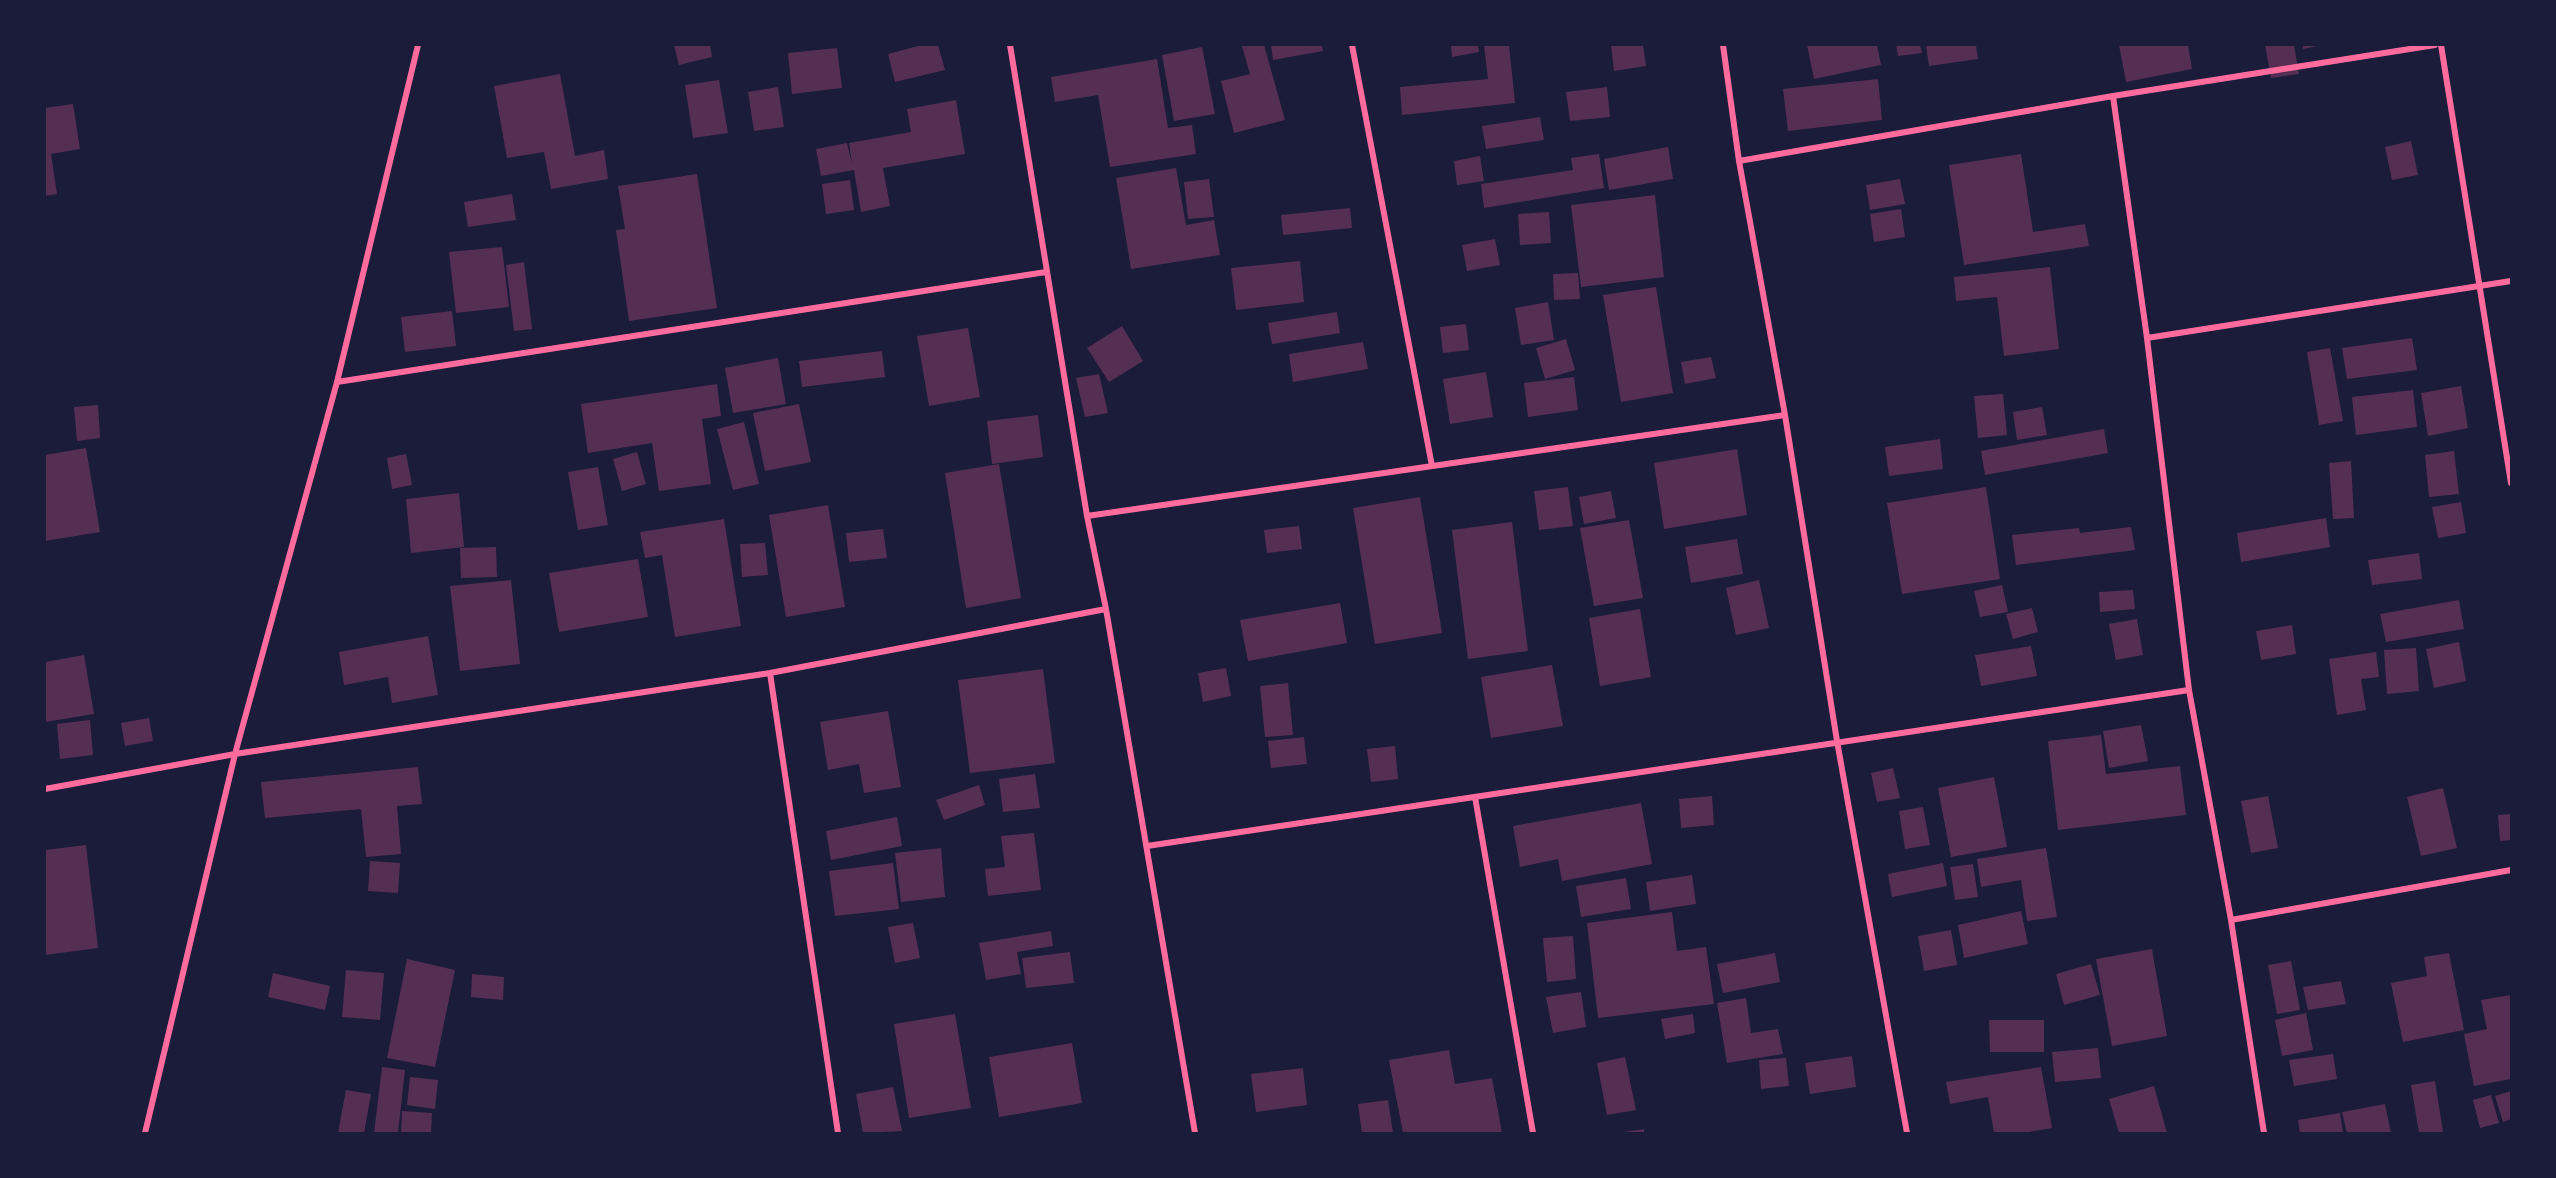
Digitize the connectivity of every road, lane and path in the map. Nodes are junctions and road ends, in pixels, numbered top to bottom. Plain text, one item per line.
1 (418, 45) edge
2 (1010, 45) edge
3 (1352, 45) edge
4 (1724, 45) edge
5 (2435, 45) edge
6 (2441, 45) edge
7 (2113, 96) junction
8 (1739, 161) junction
9 (1046, 272) junction
10 (2511, 281) edge
11 (2479, 286) junction
12 (2147, 338) junction
13 (337, 382) junction
14 (1785, 414) junction
15 (1432, 466) junction
16 (2511, 483) edge
17 (1087, 516) junction
18 (1106, 609) junction
19 (770, 673) junction
20 (2189, 690) junction
21 (1838, 741) junction
22 (235, 754) junction
23 (45, 789) edge
24 (1475, 796) junction
25 (1147, 846) junction
26 (2511, 870) edge
27 (2231, 920) junction
28 (145, 1133) edge
29 (836, 1133) edge
30 (1195, 1133) edge
31 (1533, 1133) edge
32 (1907, 1133) edge
33 (2264, 1133) edge

1 - 13 street
2 - 9 street
3 - 15 street
4 - 8 street
5 - 7 street
6 - 11 street
7 - 8 street
7 - 12 street
8 - 14 street
9 - 13 street
9 - 17 street
10 - 11 street
11 - 12 street
11 - 16 street
12 - 20 street
13 - 22 street
14 - 15 street
14 - 21 street
15 - 17 street
17 - 18 street
18 - 19 street
18 - 25 street
19 - 22 street
19 - 29 street
20 - 21 street
20 - 27 street
21 - 24 street
21 - 32 street
22 - 23 street
22 - 28 street
24 - 25 street
24 - 31 street
25 - 30 street
26 - 27 street
27 - 33 street

